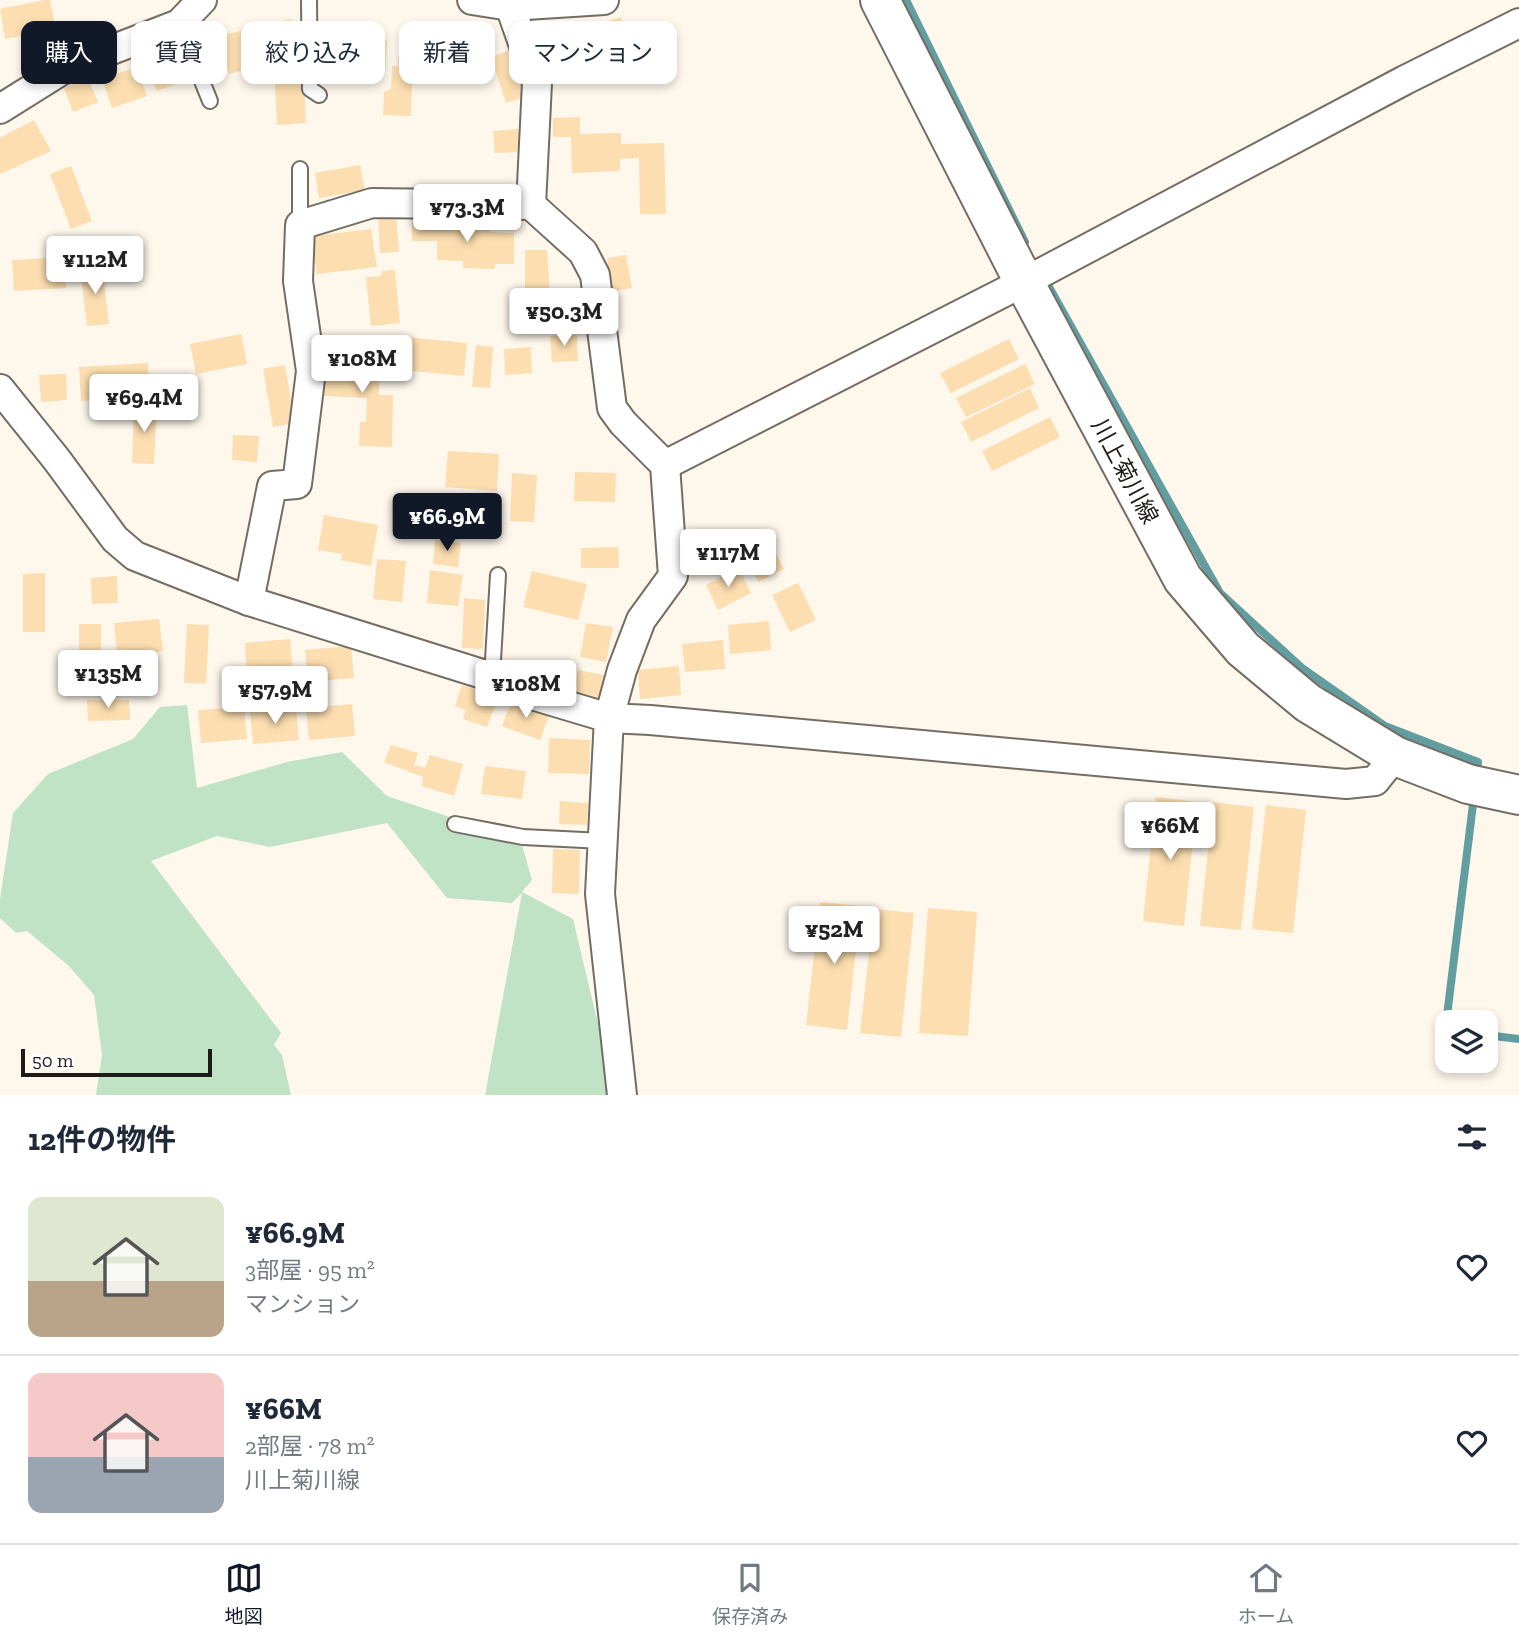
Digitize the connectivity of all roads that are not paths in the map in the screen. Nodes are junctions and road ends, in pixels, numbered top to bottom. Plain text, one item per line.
1 (202, 0) edge
2 (309, 0) edge
3 (472, 0) edge
4 (604, 0) edge
5 (880, 0) edge
6 (510, 6) junction
7 (182, 21) edge
8 (1519, 23) edge
9 (131, 42) edge
10 (203, 84) edge
11 (319, 95) dead end
12 (210, 101) dead end
13 (0, 109) edge
14 (300, 169) dead end
15 (531, 205) junction
16 (300, 225) junction
17 (1024, 282) junction
18 (0, 389) edge
19 (665, 465) junction
20 (498, 575) dead end
21 (249, 601) junction
22 (492, 677) junction
23 (609, 718) junction
24 (1395, 756) junction
25 (1519, 795) edge
26 (455, 824) dead end
27 (603, 841) junction
28 (622, 1095) edge

1 - 7 street
2 - 11 lane
3 - 6 street
4 - 6 street
5 - 17 main road, 川上菊川線
6 - 15 street
8 - 17 street
9 - 13 street
10 - 12 lane
14 - 16 lane
15 - 16 street
15 - 19 street
16 - 21 street
17 - 19 street
17 - 24 main road, 川上菊川線
18 - 21 street
19 - 23 street
20 - 22 lane
21 - 22 street
22 - 23 street
23 - 24 street
23 - 27 street
24 - 25 main road, 川上菊川線
26 - 27 lane
27 - 28 street

